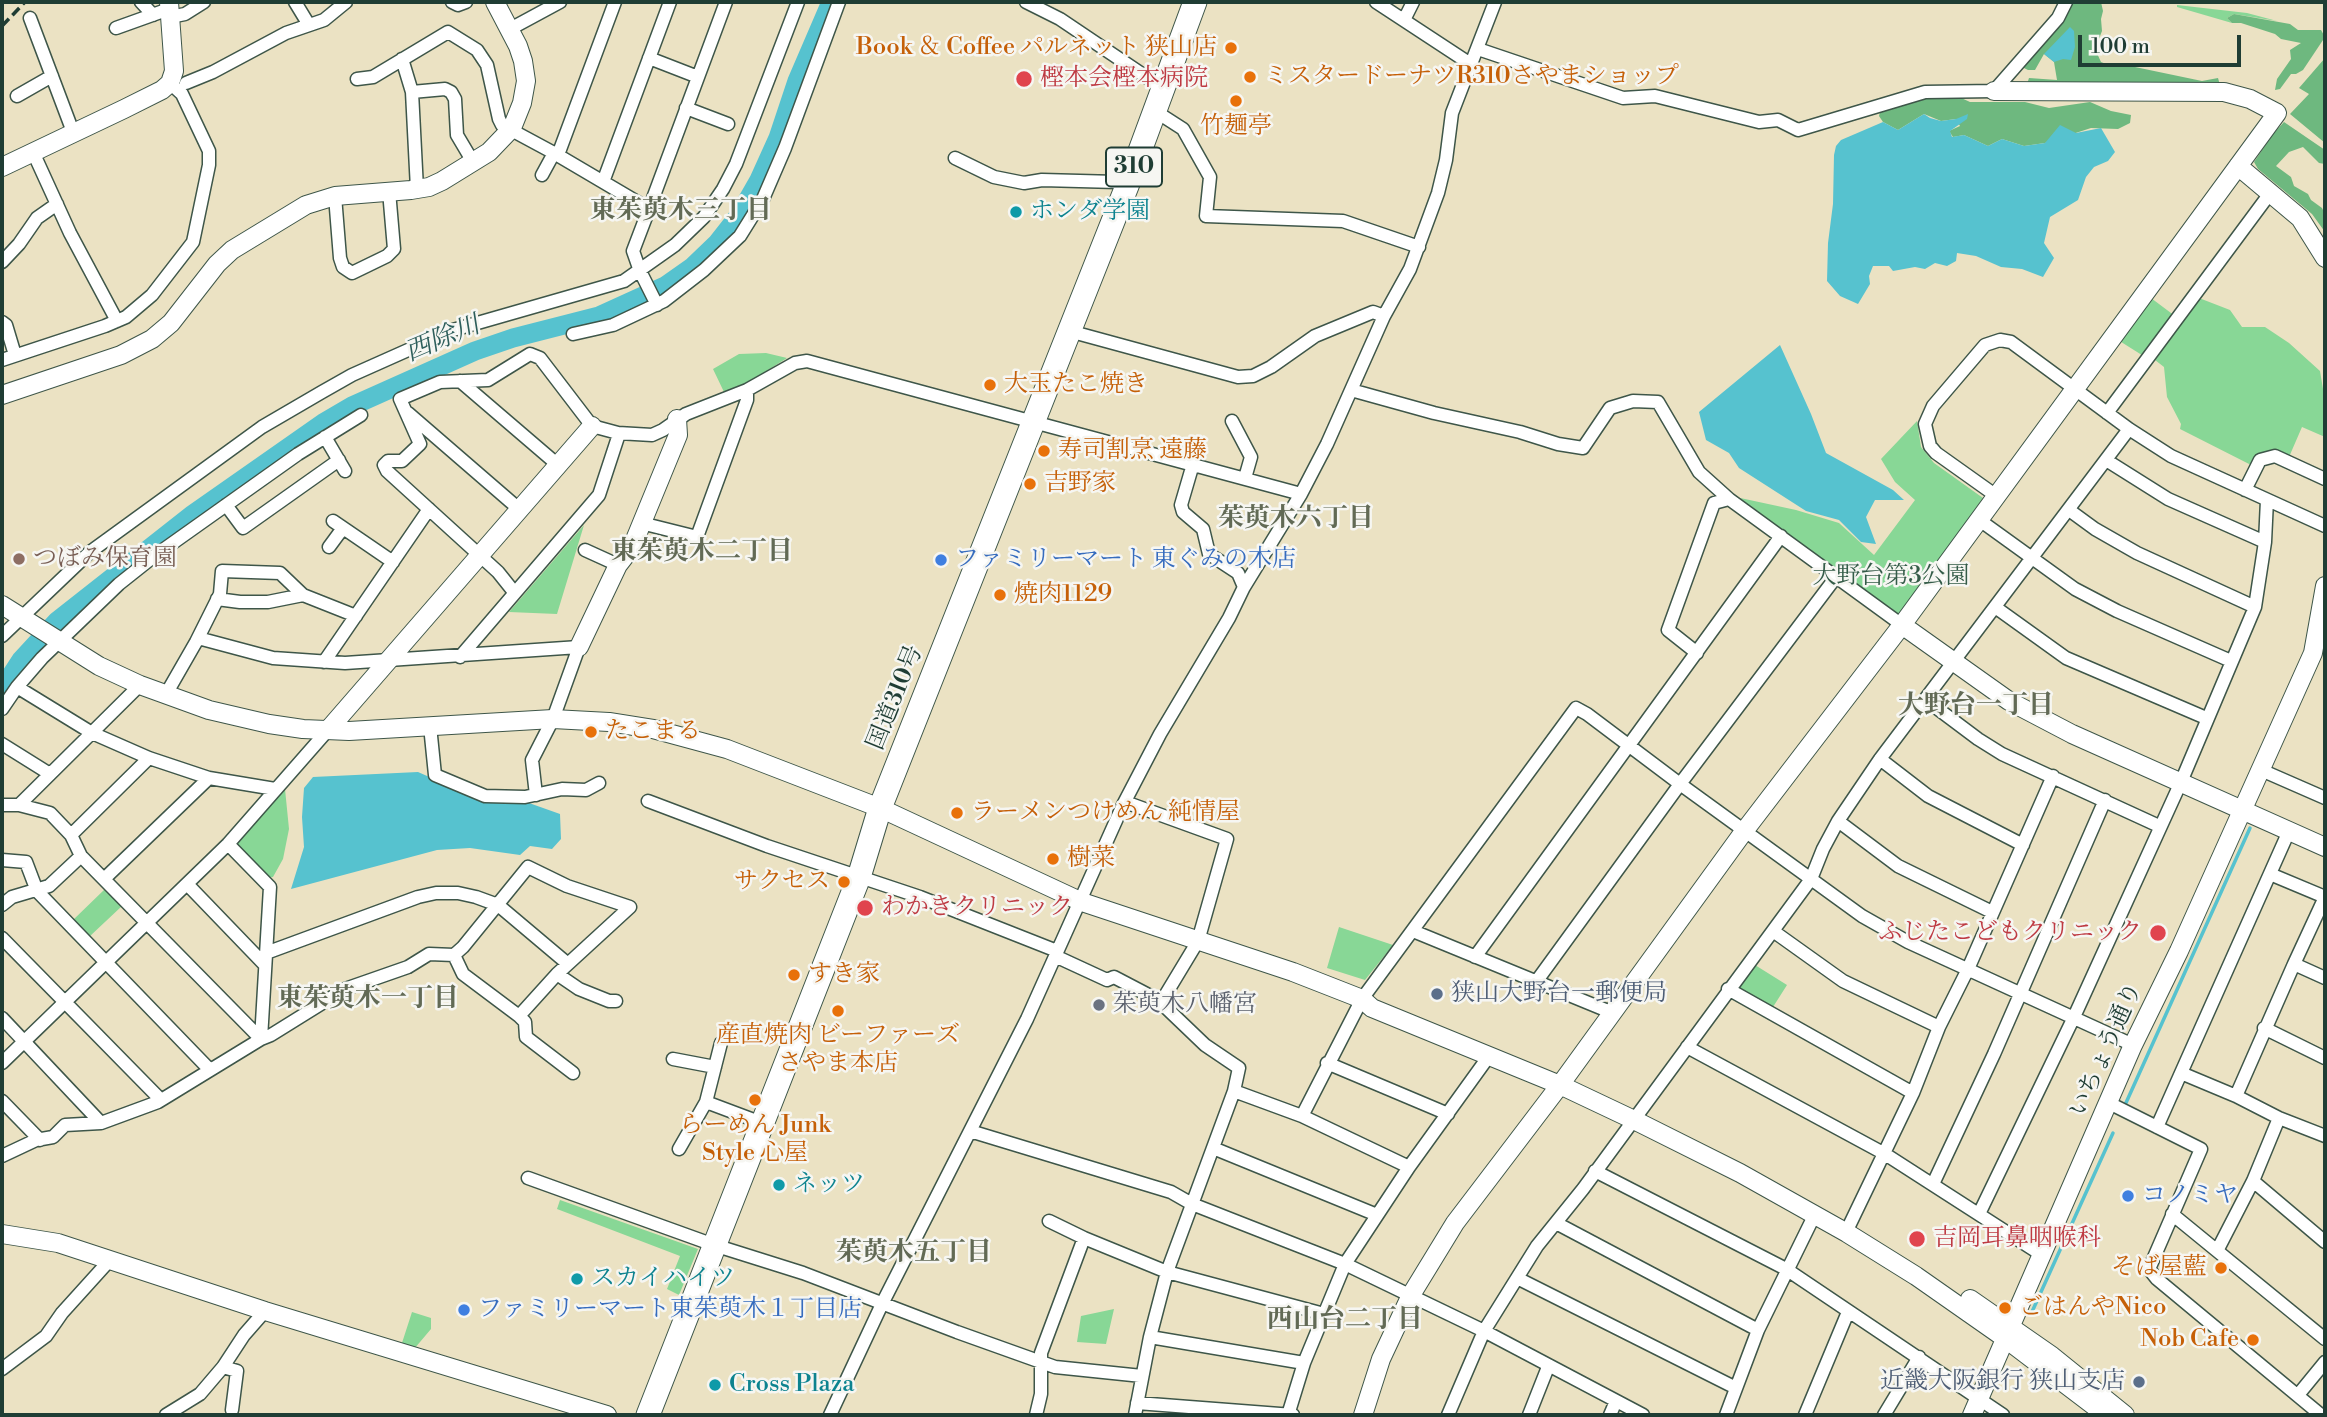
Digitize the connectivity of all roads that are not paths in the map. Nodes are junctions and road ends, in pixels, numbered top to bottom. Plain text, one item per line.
1 (141, 2) edge
2 (204, 2) edge
3 (295, 2) edge
4 (346, 2) edge
5 (452, 2) edge
6 (466, 2) edge
7 (495, 2) edge
8 (560, 2) edge
9 (615, 2) edge
10 (670, 2) edge
11 (726, 2) edge
12 (798, 2) edge
13 (839, 2) edge
14 (1026, 2) edge
15 (1195, 2) edge
16 (1376, 2) edge
17 (1413, 2) edge
18 (1495, 2) edge
19 (2066, 2) edge
20 (540, 7) edge
21 (165, 11) edge
22 (30, 18) dead end
23 (1404, 20) junction
24 (309, 25) junction
25 (116, 28) dead end
26 (510, 29) junction
27 (1478, 49) junction
28 (649, 58) junction
29 (402, 59) junction
30 (1472, 65) junction
31 (52, 76) junction
32 (698, 77) junction
33 (357, 79) dead end
34 (178, 83) junction
35 (1164, 89) junction
36 (1994, 91) junction
37 (412, 92) junction
38 (17, 96) dead end
39 (686, 108) junction
40 (1155, 111) junction
41 (728, 124) dead end
42 (512, 129) junction
43 (73, 132) junction
44 (33, 152) junction
45 (556, 154) junction
46 (956, 158) dead end
47 (473, 162) junction
48 (2, 166) edge
49 (2238, 166) junction
50 (542, 175) dead end
51 (603, 182) junction
52 (1127, 186) junction
53 (417, 189) junction
54 (389, 191) junction
55 (2271, 192) junction
56 (335, 196) junction
57 (57, 204) junction
58 (649, 209) junction
59 (1419, 247) junction
60 (2325, 258) edge
61 (2, 262) edge
62 (640, 272) junction
63 (656, 302) junction
64 (1384, 316) junction
65 (117, 321) junction
66 (2, 322) edge
67 (1069, 331) junction
68 (573, 334) dead end
69 (15, 355) junction
70 (2, 360) edge
71 (460, 381) junction
72 (2075, 388) junction
73 (747, 390) junction
74 (1351, 390) junction
75 (2, 395) edge
76 (405, 410) junction
77 (2107, 413) junction
78 (361, 415) dead end
79 (677, 419) junction
80 (1034, 421) junction
81 (1232, 421) dead end
82 (592, 426) junction
83 (2129, 429) junction
84 (619, 433) junction
85 (325, 437) junction
86 (2106, 460) junction
87 (1193, 464) junction
88 (558, 465) junction
89 (1245, 478) junction
90 (2325, 479) edge
91 (2245, 491) junction
92 (1301, 494) junction
93 (1995, 495) junction
94 (1729, 499) junction
95 (2267, 500) junction
96 (226, 505) junction
97 (429, 509) junction
98 (519, 509) junction
99 (2069, 510) junction
100 (1978, 519) junction
101 (641, 523) junction
102 (2325, 526) edge
103 (1782, 536) junction
104 (2265, 542) junction
105 (329, 547) dead end
106 (585, 550) dead end
107 (480, 554) junction
108 (2032, 559) junction
109 (393, 562) junction
110 (618, 565) junction
111 (1836, 577) junction
112 (2325, 586) edge
113 (1244, 587) junction
114 (514, 592) junction
115 (303, 595) junction
116 (217, 599) junction
117 (2, 605) edge
118 (1995, 607) junction
119 (2255, 607) junction
120 (356, 616) junction
121 (23, 617) junction
122 (1902, 625) junction
123 (2, 636) edge
124 (198, 638) junction
125 (56, 639) junction
126 (579, 647) junction
127 (1697, 653) junction
128 (460, 657) junction
129 (2231, 661) junction
130 (324, 662) junction
131 (386, 662) junction
132 (1955, 662) junction
133 (141, 685) junction
134 (17, 687) junction
135 (165, 696) junction
136 (1926, 700) junction
137 (2, 709) edge
138 (2206, 718) junction
139 (553, 719) junction
140 (430, 726) junction
141 (328, 730) junction
142 (92, 733) junction
143 (2, 744) edge
144 (1629, 746) junction
145 (149, 758) junction
146 (1880, 759) junction
147 (2261, 770) junction
148 (50, 774) junction
149 (2053, 776) junction
150 (209, 778) junction
151 (2181, 782) junction
152 (599, 783) dead end
153 (1680, 784) junction
154 (275, 789) junction
155 (536, 795) junction
156 (2325, 798) edge
157 (2105, 800) junction
158 (648, 801) dead end
159 (1125, 802) junction
160 (2, 805) edge
161 (19, 805) junction
162 (880, 808) junction
163 (2242, 810) junction
164 (1838, 821) junction
165 (2159, 825) junction
166 (1745, 830) junction
167 (2289, 831) junction
168 (71, 835) junction
169 (228, 845) junction
170 (2023, 845) junction
171 (2325, 847) edge
172 (81, 856) junction
173 (2, 859) edge
174 (2270, 874) junction
175 (859, 877) junction
176 (104, 879) junction
177 (1811, 879) junction
178 (187, 884) junction
179 (37, 891) junction
180 (2325, 897) edge
181 (1082, 902) junction
182 (2, 905) edge
183 (498, 905) junction
184 (1992, 912) junction
185 (147, 922) junction
186 (1413, 931) junction
187 (1773, 931) junction
188 (2, 938) edge
189 (1198, 941) junction
190 (1056, 954) junction
191 (454, 955) junction
192 (1475, 957) junction
193 (266, 959) junction
194 (106, 963) junction
195 (568, 964) junction
196 (2294, 964) junction
197 (1968, 969) junction
198 (557, 974) junction
199 (2325, 978) edge
200 (1536, 982) junction
201 (1728, 989) junction
202 (2021, 993) junction
203 (1362, 999) junction
204 (66, 1001) junction
205 (616, 1001) dead end
206 (1160, 1004) junction
207 (1613, 1013) junction
208 (519, 1016) junction
209 (2074, 1017) junction
210 (2, 1018) edge
211 (1939, 1027) junction
212 (2264, 1028) junction
213 (261, 1039) junction
214 (24, 1041) junction
215 (721, 1043) dead end
216 (2133, 1045) junction
217 (1687, 1047) junction
218 (1489, 1056) junction
219 (2325, 1058) edge
220 (673, 1059) dead end
221 (2, 1063) edge
222 (1327, 1063) junction
223 (715, 1067) junction
224 (210, 1070) junction
225 (573, 1073) dead end
226 (2181, 1073) junction
227 (1563, 1081) junction
228 (1234, 1091) junction
229 (1913, 1093) junction
230 (2236, 1096) junction
231 (161, 1100) junction
232 (2, 1101) edge
233 (706, 1102) junction
234 (2109, 1103) junction
235 (1448, 1114) junction
236 (1637, 1115) junction
237 (1302, 1116) junction
238 (2279, 1118) junction
239 (101, 1123) junction
240 (762, 1123) junction
241 (2157, 1127) junction
242 (970, 1131) junction
243 (2325, 1136) edge
244 (40, 1140) junction
245 (1213, 1148) junction
246 (679, 1149) dead end
247 (1885, 1154) junction
248 (2, 1156) edge
249 (1409, 1167) junction
250 (1595, 1171) junction
251 (528, 1178) dead end
252 (2253, 1181) junction
253 (1933, 1184) junction
254 (1192, 1204) junction
255 (1815, 1214) junction
256 (1979, 1214) junction
257 (2172, 1214) junction
258 (1377, 1215) junction
259 (1049, 1221) dead end
260 (1556, 1223) junction
261 (1850, 1224) junction
262 (2, 1234) edge
263 (1084, 1238) junction
264 (2325, 1242) edge
265 (714, 1245) junction
266 (2218, 1249) junction
267 (2042, 1255) junction
268 (109, 1261) junction
269 (1345, 1264) junction
270 (1786, 1269) junction
271 (1167, 1272) junction
272 (1517, 1278) junction
273 (1411, 1295) junction
274 (882, 1304) junction
275 (265, 1311) junction
276 (1848, 1312) junction
277 (1324, 1314) junction
278 (1758, 1330) junction
279 (1484, 1331) junction
280 (2009, 1333) junction
281 (1150, 1337) junction
282 (2325, 1339) edge
283 (1919, 1357) junction
284 (1042, 1362) junction
285 (2325, 1362) edge
286 (1304, 1363) junction
287 (223, 1367) junction
288 (1548, 1367) junction
289 (2, 1369) edge
290 (1142, 1376) junction
291 (1737, 1388) junction
292 (2298, 1395) junction
293 (1979, 1398) junction
294 (1616, 1401) junction
295 (1136, 1409) edge
296 (232, 1410) dead end
297 (166, 1415) edge
298 (607, 1415) edge
299 (648, 1415) edge
300 (830, 1415) edge
301 (1036, 1415) edge
302 (1290, 1415) edge
303 (1363, 1415) edge
304 (1448, 1415) edge
305 (1529, 1415) edge
306 (1610, 1415) edge
307 (1643, 1415) edge
308 (1726, 1415) edge
309 (1805, 1415) edge
310 (1884, 1415) edge
311 (1972, 1415) edge
312 (2003, 1415) edge
313 (2106, 1415) edge
314 (2125, 1415) edge
315 (2321, 1415) edge

1 - 21 street
2 - 21 street
3 - 24 street
4 - 24 street
5 - 6 street
7 - 26 street
8 - 20 street
9 - 45 street
10 - 28 street
11 - 32 street
12 - 62 street
13 - 63 street
14 - 35 street
15 - 35 highway, 国道310号 / 310
16 - 23 street
17 - 23 street
18 - 27 street
19 - 36 street
20 - 26 street
21 - 25 street
21 - 34 street
22 - 31 street
23 - 30 street
24 - 34 street
26 - 42 street
27 - 30 street
27 - 36 street
28 - 32 street
28 - 51 street
29 - 33 street
29 - 37 street
29 - 42 street
30 - 59 street
31 - 38 street
31 - 43 street
32 - 39 street
34 - 43 street
34 - 65 street
35 - 40 highway, 国道310号 / 310
36 - 49 street
37 - 47 street
37 - 53 street
39 - 41 street
39 - 58 street
40 - 52 highway, 国道310号 / 310
40 - 59 street
42 - 45 street
42 - 47 street
43 - 44 street
44 - 48 street
44 - 57 street
45 - 50 street
45 - 51 street
46 - 52 street
47 - 53 street
49 - 55 street
49 - 72 street
51 - 58 street
52 - 67 highway, 国道310号 / 310
53 - 54 street
54 - 56 street
54 - 56 street
55 - 60 street
55 - 77 street
56 - 75 street
57 - 61 street
57 - 65 street
58 - 62 street
59 - 64 street
62 - 63 street
62 - 121 street
63 - 68 street
64 - 67 street
64 - 74 street
65 - 69 street
66 - 69 street
67 - 80 highway, 国道310号 / 310
69 - 70 street
71 - 76 street
71 - 82 street
71 - 88 street
72 - 77 street
72 - 93 street
72 - 93 street
73 - 79 street
73 - 80 street
73 - 101 street
74 - 92 street
74 - 94 street
76 - 97 street
76 - 98 street
77 - 83 street
78 - 85 street
79 - 84 street
79 - 101 street
80 - 87 street
80 - 162 highway, 国道310号 / 310
81 - 89 street
82 - 84 street
82 - 88 street
83 - 86 street
83 - 91 street
84 - 114 street
85 - 96 street
85 - 96 street
86 - 99 street
86 - 104 street
87 - 89 street
87 - 113 street
88 - 98 street
89 - 92 street
90 - 91 street
91 - 95 street
92 - 113 street
93 - 100 street
94 - 103 street
94 - 127 street
95 - 102 street
95 - 104 street
96 - 125 street
97 - 107 street
97 - 109 street
98 - 107 street
99 - 108 street
99 - 119 street
100 - 108 street
100 - 122 street
101 - 110 street
103 - 111 street
103 - 127 street
104 - 119 street
105 - 109 street
106 - 110 street
107 - 114 street
107 - 131 street
108 - 118 street
108 - 129 street
109 - 120 street
110 - 126 street
111 - 122 street
111 - 153 street
112 - 147 street, いちょう通り
113 - 159 street
114 - 128 street
115 - 116 street
115 - 116 street
115 - 120 street
116 - 124 street
117 - 121 street
118 - 132 street
118 - 138 street
119 - 129 street
120 - 130 street
121 - 123 street
121 - 125 street
122 - 132 street
122 - 166 street
124 - 130 street
124 - 135 street
125 - 133 street
125 - 134 street
126 - 128 street
126 - 139 street
127 - 144 street
128 - 131 street
129 - 138 street
130 - 131 street
131 - 141 street
132 - 136 street
132 - 151 street
133 - 135 street
133 - 142 street
134 - 137 street
134 - 142 street
135 - 141 street
136 - 146 street
136 - 149 street
138 - 151 street
139 - 140 street
139 - 155 street
139 - 162 street
140 - 141 street
140 - 155 street
141 - 154 street
142 - 145 street
142 - 148 street
143 - 148 street
144 - 153 street
144 - 186 street
144 - 192 street
145 - 150 street
145 - 168 street
146 - 164 street
146 - 170 street
147 - 156 street
147 - 163 street, いちょう通り
148 - 161 street
149 - 157 street
149 - 170 street
150 - 154 street
150 - 176 street
151 - 163 street
151 - 165 street
152 - 155 street
153 - 166 street
153 - 200 street
154 - 169 street
157 - 165 street
157 - 202 street
158 - 175 street
159 - 181 street
159 - 189 street
160 - 161 street
161 - 168 street
162 - 175 highway, 国道310号 / 310
162 - 181 street
163 - 167 street
163 - 216 street, いちょう通り
164 - 177 street
164 - 184 street
165 - 209 street
166 - 177 street
166 - 207 street
167 - 171 street
167 - 174 street
168 - 172 street
169 - 178 street
169 - 193 street
170 - 184 street
172 - 176 street
172 - 179 street
173 - 179 street
174 - 180 street
174 - 226 street
175 - 190 street
175 - 240 highway, 国道310号 / 310
176 - 185 street
177 - 187 street
177 - 197 street
178 - 185 street
178 - 193 street
179 - 182 street
179 - 194 street
180 - 196 street
181 - 189 street
181 - 190 street
183 - 191 street
183 - 193 street
183 - 195 street
183 - 195 street
184 - 197 street
185 - 194 street
185 - 213 street
186 - 192 street
186 - 203 street
187 - 201 street
187 - 211 street
188 - 204 street
189 - 203 street
189 - 206 street
190 - 206 street
190 - 242 street
191 - 208 street
191 - 213 street
192 - 200 street
193 - 213 street
194 - 204 street
194 - 224 street
195 - 198 street
196 - 199 street
196 - 212 street
197 - 202 street
197 - 211 street
198 - 205 street
198 - 208 street
200 - 207 street
201 - 217 street
201 - 229 street
202 - 209 street
202 - 253 street
203 - 218 street
203 - 222 street
203 - 227 street
204 - 214 street
204 - 231 street
206 - 228 street
207 - 227 street
208 - 225 street
209 - 216 street
209 - 256 street
210 - 214 street
211 - 229 street
212 - 219 street
212 - 230 street
213 - 224 street
214 - 221 street
214 - 239 street
215 - 223 street
216 - 234 street, いちょう通り
217 - 236 street
217 - 247 street
218 - 227 street
218 - 235 street
220 - 223 street
222 - 235 street
222 - 237 street
223 - 233 street
224 - 231 street
226 - 230 street
226 - 241 street
227 - 236 street
227 - 273 street
228 - 237 street
228 - 245 street
229 - 247 street
230 - 238 street
231 - 239 street
232 - 244 street
233 - 240 street
233 - 246 street
234 - 241 street
234 - 267 street, いちょう通り
235 - 249 street
236 - 250 street
236 - 255 street
236 - 261 street
237 - 249 street
238 - 243 street
238 - 252 street
239 - 244 street
240 - 265 highway, 国道310号 / 310
241 - 257 street
242 - 254 street
242 - 274 street
244 - 248 street
245 - 254 street
245 - 258 street
247 - 253 street
247 - 261 street
249 - 258 street
250 - 260 street
250 - 270 street
251 - 265 street
252 - 264 street
252 - 266 street
253 - 256 street
254 - 269 street
254 - 271 street
255 - 270 street
255 - 280 street
256 - 267 street
257 - 266 street
257 - 292 street
258 - 269 street
259 - 263 street
260 - 272 street
260 - 278 street
261 - 280 street
262 - 268 street
263 - 271 street
263 - 284 street
265 - 274 street
265 - 299 highway, 国道310号 / 310
266 - 282 street
267 - 280 street, いちょう通り
268 - 275 street
268 - 289 street
269 - 273 street
269 - 277 street
270 - 276 street
270 - 278 street
271 - 277 street
271 - 281 street
272 - 279 street
272 - 291 street
273 - 279 street
273 - 303 street
274 - 284 street
274 - 300 street
275 - 287 street
275 - 298 street
276 - 283 street
276 - 309 street
277 - 286 street
278 - 291 street
279 - 288 street
279 - 304 street
280 - 293 street, いちょう通り
280 - 313 street
280 - 314 street
281 - 286 street
281 - 290 street
283 - 293 street
283 - 310 street
284 - 290 street
284 - 301 street
285 - 292 street
286 - 302 street
287 - 296 street
287 - 297 street
288 - 294 street
288 - 305 street
290 - 295 street
291 - 308 street
292 - 315 street
293 - 311 street, いちょう通り
293 - 312 street
294 - 306 street
294 - 307 street
295 - 302 street

